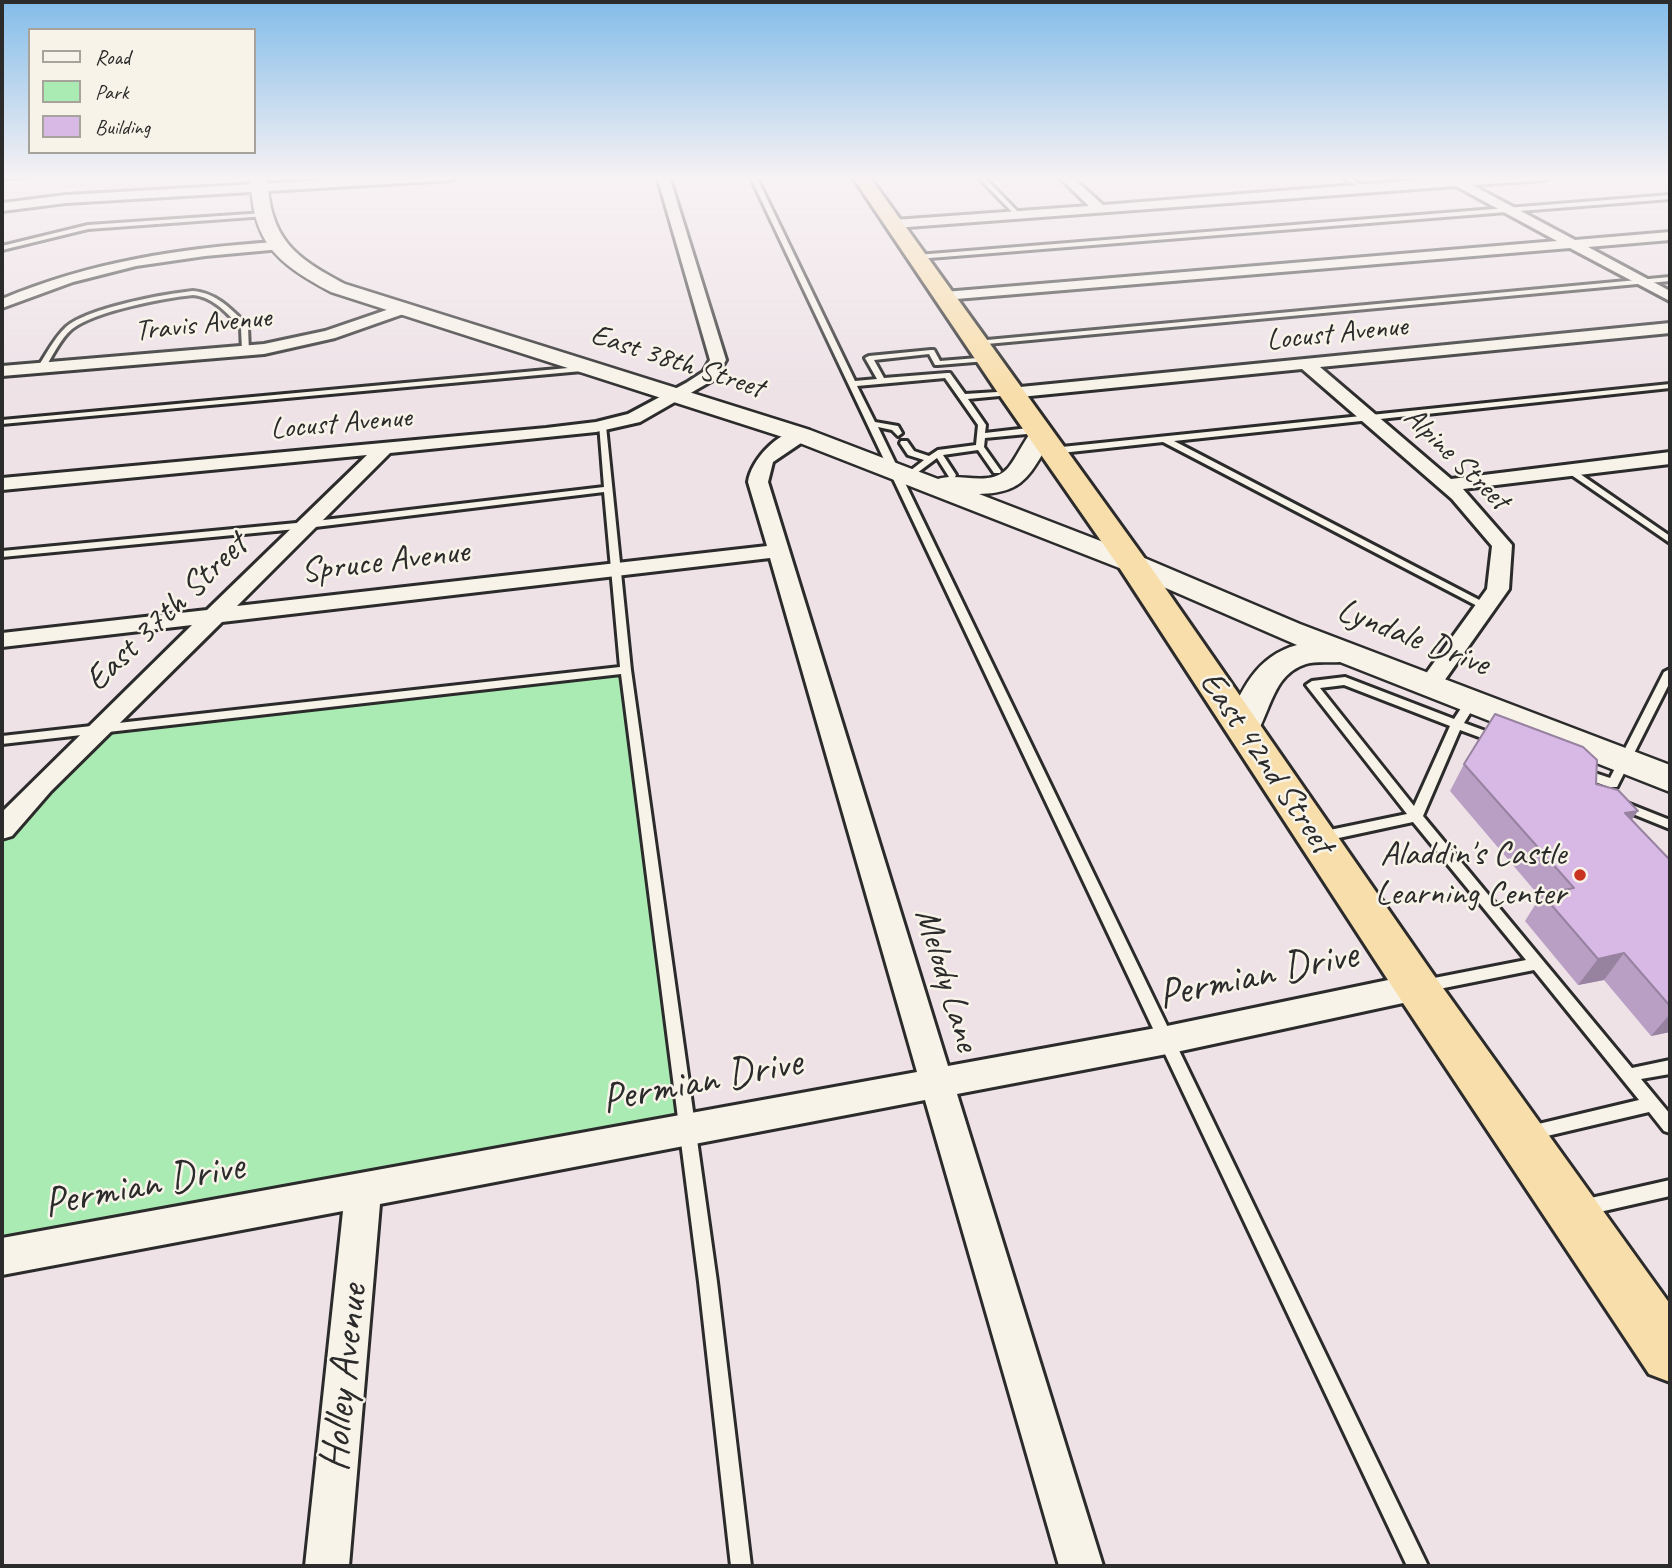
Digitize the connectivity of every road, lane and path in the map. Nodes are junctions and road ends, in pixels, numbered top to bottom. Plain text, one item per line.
1 (220, 249) edge
2 (279, 249) edge
3 (686, 249) edge
4 (788, 249) edge
5 (912, 249) edge
6 (1018, 249) edge
7 (1510, 249) edge
8 (1582, 249) edge
9 (917, 257) junction
10 (1670, 279) edge
11 (1642, 282) junction
12 (944, 296) junction
13 (1670, 297) edge
14 (2, 303) edge
15 (404, 309) junction
16 (1670, 328) edge
17 (246, 351) junction
18 (981, 351) junction
19 (938, 363) junction
20 (1308, 366) junction
21 (41, 368) junction
22 (594, 368) junction
23 (2, 371) edge
24 (947, 375) junction
25 (882, 381) junction
26 (853, 384) junction
27 (1670, 386) edge
28 (1010, 393) junction
29 (679, 395) junction
30 (962, 397) junction
31 (1370, 418) junction
32 (2, 422) edge
33 (872, 425) junction
34 (602, 426) junction
35 (802, 435) junction
36 (981, 436) junction
37 (901, 438) junction
38 (1043, 439) junction
39 (1166, 440) junction
40 (980, 447) junction
41 (384, 449) junction
42 (1670, 458) edge
43 (913, 466) junction
44 (1570, 470) junction
45 (997, 471) dead end
46 (952, 475) dead end
47 (2, 484) edge
48 (1447, 485) junction
49 (609, 489) junction
50 (307, 525) junction
51 (1670, 540) edge
52 (777, 551) junction
53 (2, 554) edge
54 (1132, 563) junction
55 (618, 569) junction
56 (1485, 607) junction
57 (214, 615) junction
58 (2, 640) edge
59 (1350, 655) junction
60 (626, 670) junction
61 (1670, 672) edge
62 (1429, 686) junction
63 (1464, 713) junction
64 (100, 728) junction
65 (1243, 728) junction
66 (2, 740) edge
67 (1509, 744) edge
68 (1574, 769) edge
69 (1618, 772) junction
70 (1670, 779) edge
71 (1416, 817) junction
72 (1670, 825) edge
73 (2, 829) edge
74 (1317, 837) junction
75 (1537, 964) junction
76 (1417, 987) junction
77 (1167, 1040) junction
78 (1670, 1067) edge
79 (1629, 1074) junction
80 (936, 1083) junction
81 (1652, 1104) junction
82 (1670, 1126) edge
83 (688, 1129) junction
84 (1519, 1136) junction
85 (1670, 1188) edge
86 (363, 1189) junction
87 (1571, 1210) junction
88 (2, 1257) edge
89 (1670, 1353) edge
90 (327, 1566) edge
91 (741, 1566) edge
92 (1081, 1566) edge
93 (1418, 1566) edge

1 - 14 street
2 - 15 street, East 38th Street
3 - 29 street
4 - 26 lane
5 - 9 highway, East 42nd Street
6 - 9 lane
7 - 12 street
8 - 11 street
9 - 12 highway, East 42nd Street
10 - 11 lane
11 - 13 street
11 - 18 lane
12 - 18 highway, East 42nd Street
15 - 17 street, Travis Avenue
15 - 22 street, East 38th Street
16 - 20 street, Locust Avenue
17 - 21 street, Travis Avenue
17 - 21 lane
18 - 19 lane
18 - 28 highway, East 42nd Street
19 - 24 lane
19 - 25 lane
20 - 28 street, Locust Avenue
20 - 31 street, Alpine Street
21 - 23 street, Travis Avenue
22 - 29 street, East 38th Street
22 - 32 lane
24 - 25 lane
24 - 30 lane
25 - 26 lane
26 - 33 lane
27 - 31 lane
28 - 30 lane
28 - 38 highway, East 42nd Street
29 - 34 street, Locust Avenue
29 - 35 street, East 38th Street
30 - 36 lane
31 - 39 lane
31 - 48 street, Alpine Street
33 - 37 lane
33 - 43 lane
34 - 41 street, Locust Avenue
34 - 49 lane
35 - 43 street, East 38th Street
35 - 52 street, Melody Lane
36 - 38 lane
36 - 40 lane
37 - 43 lane
37 - 43 lane
38 - 39 lane
38 - 43 street
38 - 54 highway, East 42nd Street
39 - 56 lane
40 - 43 lane
40 - 45 lane
41 - 47 street, Locust Avenue
41 - 50 street, East 37th Street
42 - 44 street
43 - 46 lane
43 - 54 street, East 38th Street
43 - 77 lane
44 - 48 street
44 - 51 lane
48 - 56 street, Alpine Street
49 - 50 lane
49 - 55 lane
50 - 53 lane
50 - 57 street, East 37th Street
52 - 55 street, Spruce Avenue
52 - 80 street, Melody Lane
54 - 59 street, Lyndale Drive
54 - 65 highway, East 42nd Street
55 - 57 street, Spruce Avenue
55 - 60 lane
56 - 62 street, Alpine Street
57 - 58 street, Spruce Avenue
57 - 64 street, East 37th Street
59 - 62 street, Lyndale Drive
59 - 65 street
60 - 64 lane
60 - 83 lane
61 - 69 lane
62 - 63 street, Lyndale Drive
63 - 67 lane
63 - 69 street, Lyndale Drive
63 - 71 lane
63 - 71 lane
64 - 66 lane
64 - 73 street, East 37th Street
65 - 74 highway, East 42nd Street
68 - 69 lane
69 - 70 street, Lyndale Drive
69 - 72 lane
71 - 74 lane
71 - 75 lane
74 - 76 highway, East 42nd Street
75 - 76 lane
75 - 79 lane
76 - 77 street, Permian Drive
76 - 84 highway, East 42nd Street
77 - 80 street, Permian Drive
77 - 93 lane
78 - 79 lane
79 - 81 lane
80 - 83 street, Permian Drive
80 - 92 street, Melody Lane
81 - 82 lane
81 - 84 lane
83 - 86 street, Permian Drive
83 - 91 lane
84 - 87 highway, East 42nd Street
85 - 87 lane
86 - 88 street, Permian Drive
86 - 90 street, Holley Avenue
87 - 89 highway, East 42nd Street

